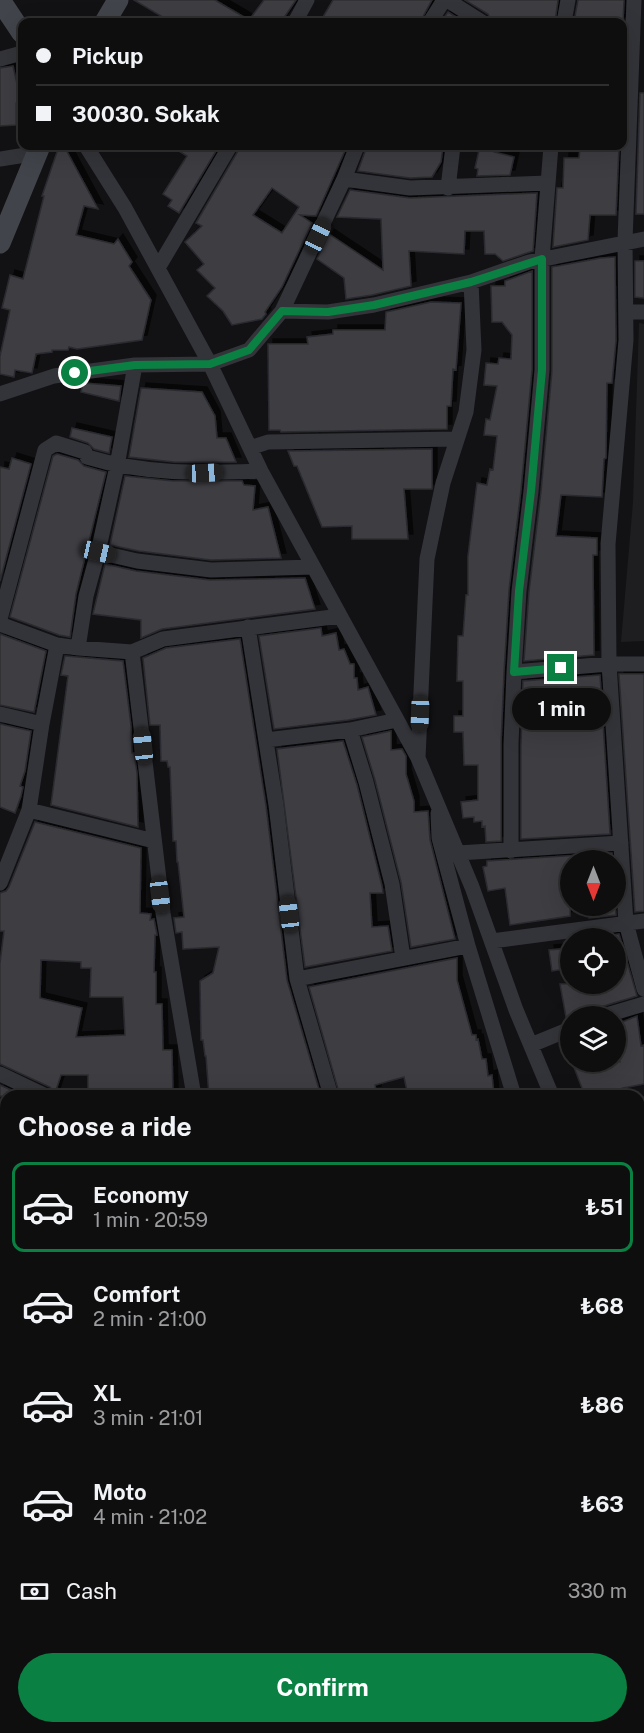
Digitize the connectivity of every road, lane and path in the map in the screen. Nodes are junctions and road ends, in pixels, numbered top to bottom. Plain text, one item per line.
1 (0, 0) edge
2 (118, 0) edge
3 (307, 0) edge
4 (445, 0) edge
5 (568, 0) edge
6 (634, 0) edge
7 (107, 18) edge
8 (297, 18) edge
9 (433, 18) edge
10 (475, 18) edge
11 (565, 18) edge
12 (18, 27) edge
13 (18, 54) edge
14 (0, 59) edge
15 (35, 150) edge
16 (39, 150) edge
17 (89, 150) edge
18 (228, 150) edge
19 (356, 150) edge
20 (453, 150) edge
21 (551, 150) edge
22 (0, 159) edge
23 (345, 179) junction
24 (547, 183) junction
25 (448, 188) junction
26 (644, 239) edge
27 (625, 241) junction
28 (0, 243) edge
29 (542, 259) junction
30 (158, 268) junction
31 (471, 282) junction
32 (282, 311) junction
33 (627, 312) junction
34 (644, 312) edge
35 (210, 364) junction
36 (135, 365) junction
37 (0, 394) edge
38 (457, 439) junction
39 (250, 448) junction
40 (117, 466) junction
41 (261, 471) junction
42 (98, 552) junction
43 (313, 567) junction
44 (340, 616) junction
45 (0, 619) edge
46 (0, 624) edge
47 (248, 627) junction
48 (57, 645) junction
49 (78, 648) junction
50 (132, 652) junction
51 (609, 664) junction
52 (644, 664) edge
53 (514, 672) junction
54 (0, 714) edge
55 (397, 720) junction
56 (42, 724) junction
57 (350, 730) junction
58 (266, 740) junction
59 (418, 758) junction
60 (437, 803) junction
61 (29, 810) junction
62 (154, 841) junction
63 (621, 843) junction
64 (511, 851) junction
65 (458, 854) junction
66 (0, 883) edge
67 (644, 921) edge
68 (626, 923) junction
69 (492, 941) junction
70 (468, 946) junction
71 (403, 958) junction
72 (297, 979) junction
73 (644, 989) edge
74 (644, 1004) edge
75 (626, 1009) edge
76 (560, 1033) edge
77 (531, 1045) junction
78 (0, 1074) edge
79 (33, 1090) edge
80 (193, 1090) edge
81 (329, 1090) edge
82 (512, 1090) edge
83 (550, 1090) edge

1 - 12 street
2 - 7 street
3 - 8 street
4 - 9 street
4 - 10 street
5 - 11 street
6 - 27 street
13 - 14 street
15 - 22 street
16 - 28 street
17 - 30 street
18 - 30 street
19 - 23 street
20 - 25 street
21 - 24 street
23 - 25 street
23 - 32 street
24 - 25 street
24 - 29 street
26 - 27 street
27 - 29 street
27 - 33 street
29 - 31 street
29 - 53 street
30 - 35 street
31 - 32 street
31 - 38 street
32 - 35 street
33 - 34 street
33 - 51 street
35 - 36 street
35 - 39 street
36 - 37 street
36 - 40 street
38 - 39 street
38 - 59 street
39 - 41 street
40 - 41 street
40 - 42 street
40 - 45 street
41 - 43 street
42 - 43 street
42 - 49 street
43 - 44 street
44 - 47 street
44 - 55 street
46 - 48 street
47 - 50 street
47 - 58 street
48 - 49 street
48 - 56 street
49 - 50 street
50 - 62 street
51 - 52 street
51 - 53 street
51 - 63 street
53 - 64 street
54 - 56 street
55 - 57 street
55 - 59 street
56 - 61 street
57 - 58 street
57 - 71 street
58 - 72 street
59 - 60 street
60 - 65 street
60 - 70 street
61 - 62 street
61 - 66 street
62 - 80 street
63 - 64 street
63 - 68 street
64 - 65 street
65 - 69 street
67 - 68 street
68 - 69 street
68 - 73 street
69 - 77 street
70 - 71 street
70 - 82 street
71 - 72 street
72 - 81 street
74 - 75 street
76 - 77 street
77 - 83 street
78 - 79 street

